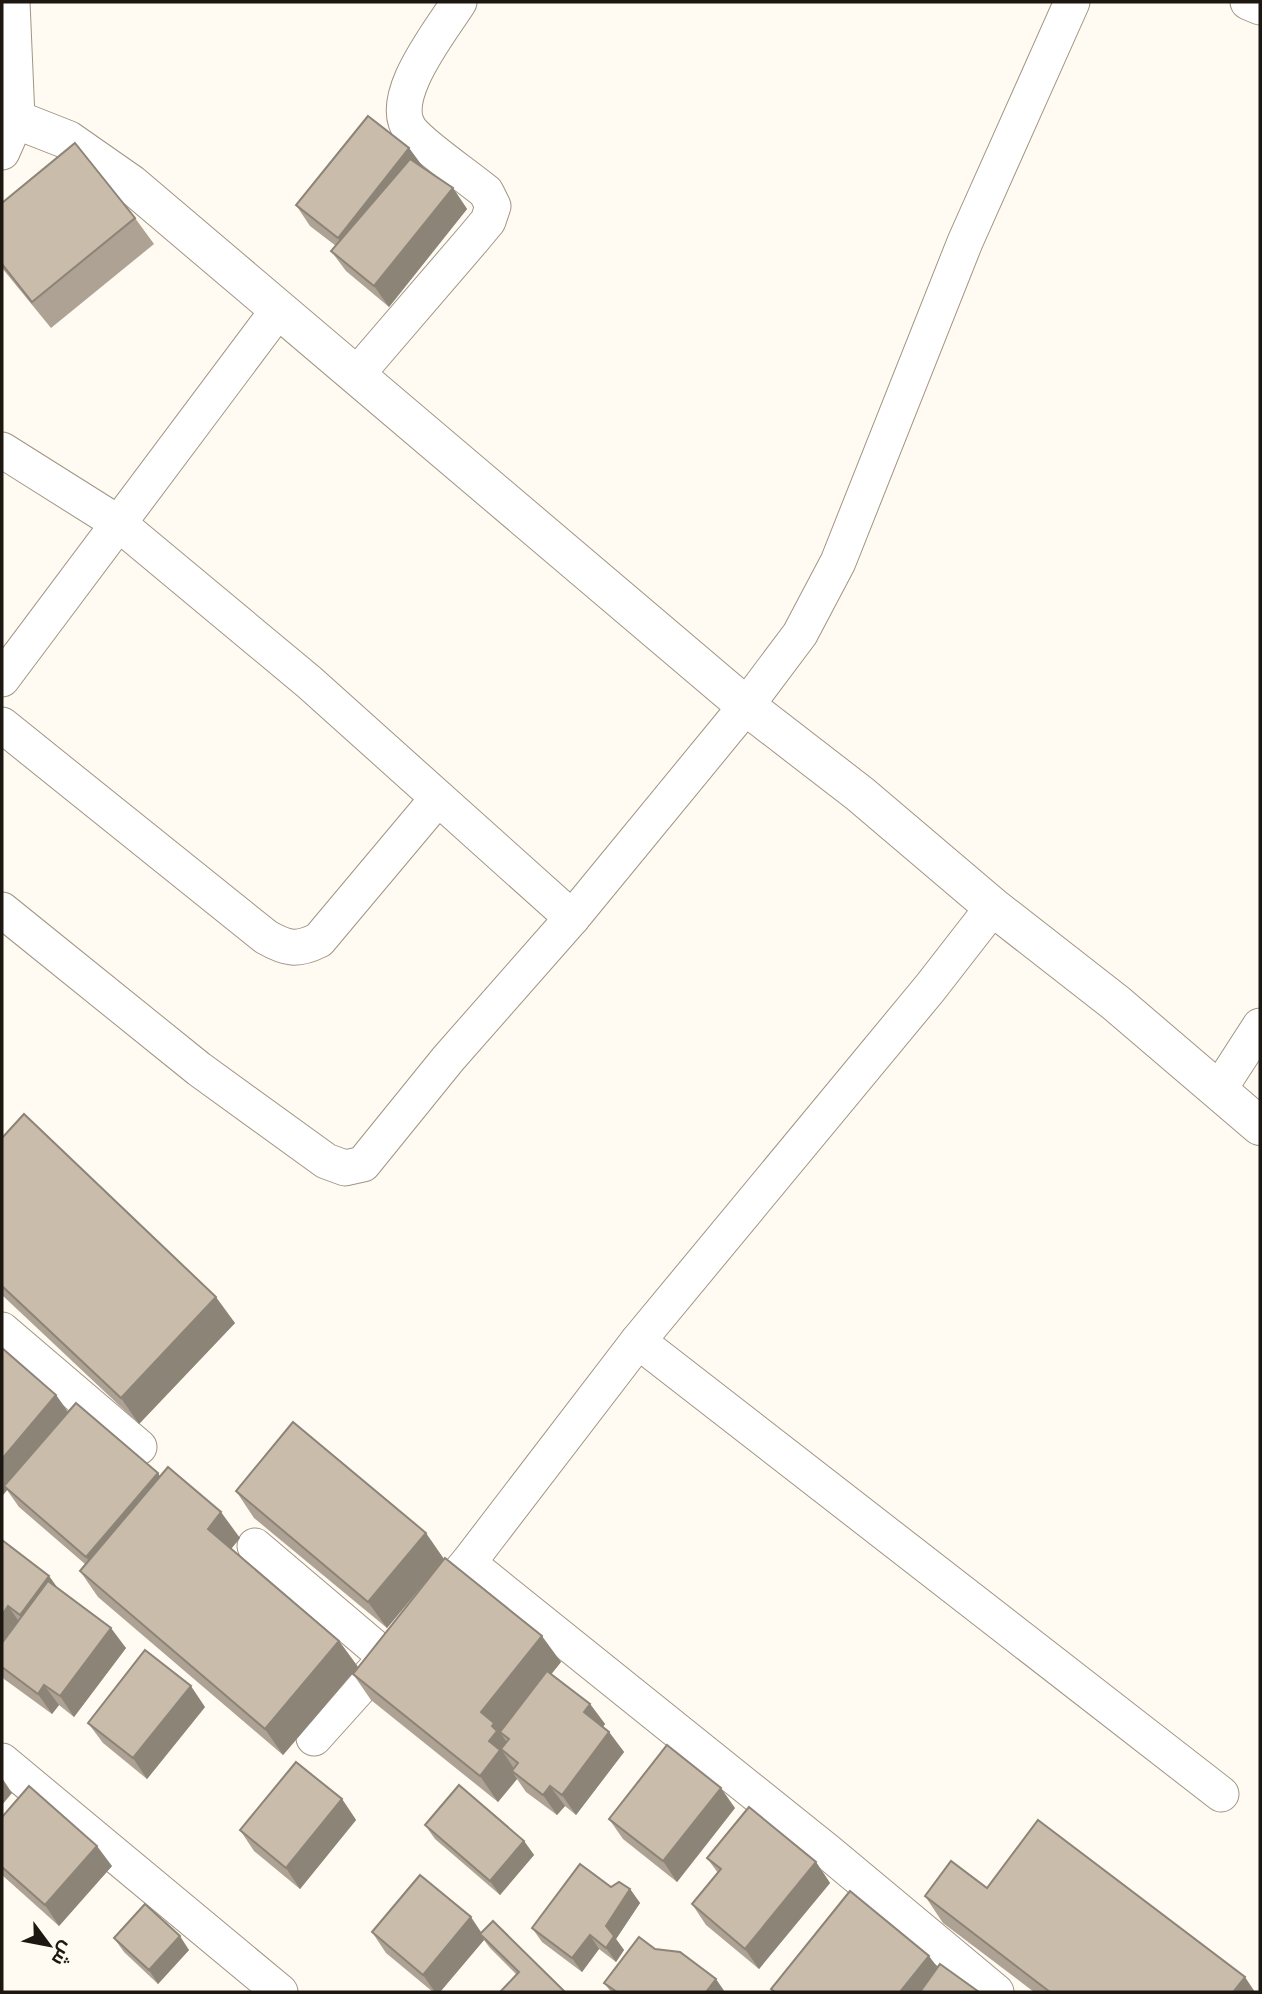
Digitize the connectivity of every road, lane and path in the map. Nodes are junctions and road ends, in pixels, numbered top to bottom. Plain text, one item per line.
1 (12, 2) edge
2 (459, 2) edge
3 (1072, 2) edge
4 (1248, 2) edge
5 (1260, 7) edge
6 (9, 116) edge
7 (2, 152) edge
8 (279, 309) junction
9 (357, 374) junction
10 (2, 450) edge
11 (118, 523) junction
12 (2, 679) edge
13 (747, 706) junction
14 (2, 725) edge
15 (438, 798) junction
16 (993, 906) junction
17 (2, 910) edge
18 (572, 918) junction
19 (1260, 1026) edge
20 (1218, 1091) junction
21 (1260, 1126) edge
22 (2, 1330) edge
23 (638, 1341) junction
24 (139, 1447) dead end
25 (255, 1546) dead end
26 (468, 1563) junction
27 (387, 1658) junction
28 (314, 1738) dead end
29 (2, 1761) edge
30 (1221, 1794) dead end
31 (280, 1992) edge
32 (996, 1992) edge

1 - 6 street
2 - 9 street
3 - 13 street
4 - 5 street
6 - 7 street
6 - 8 main road
8 - 9 main road
8 - 11 street
9 - 13 main road
10 - 11 street
11 - 12 street
11 - 15 street
13 - 16 main road
13 - 18 street
14 - 15 street
15 - 18 street
16 - 20 main road
16 - 23 street
17 - 18 street
19 - 20 street
20 - 21 main road
22 - 24 street
23 - 26 street
23 - 30 street
25 - 27 street
26 - 27 street
26 - 32 street
27 - 28 street
29 - 31 street

